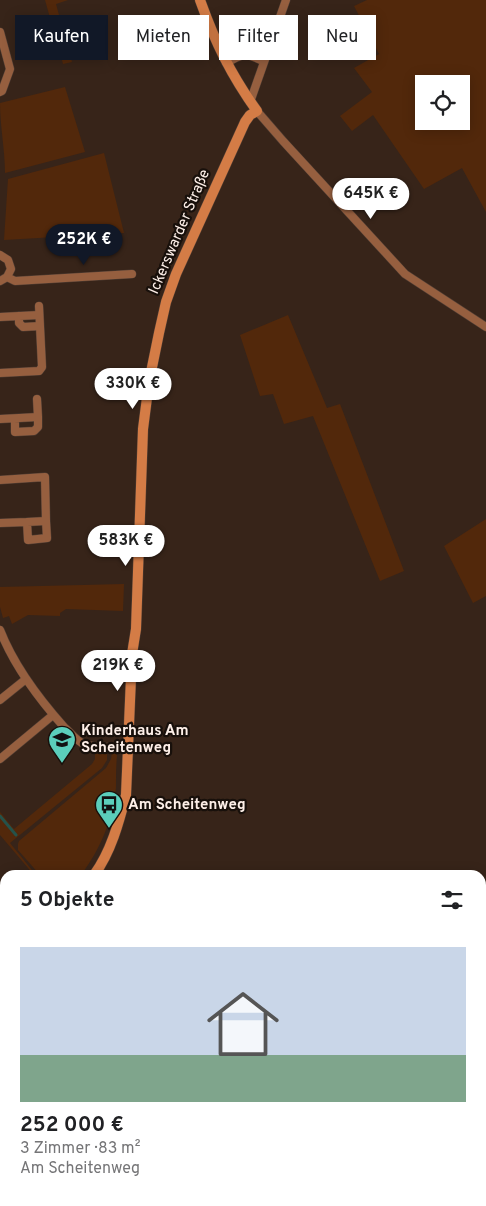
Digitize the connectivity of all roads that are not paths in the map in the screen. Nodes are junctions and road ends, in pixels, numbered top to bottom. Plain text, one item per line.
1 (200, 0) edge
2 (286, 0) edge
3 (0, 32) edge
4 (264, 62) junction
5 (226, 63) junction
6 (1, 91) edge
7 (250, 102) junction
8 (257, 111) junction
9 (0, 255) edge
10 (132, 274) dead end
11 (3, 279) edge
12 (39, 306) dead end
13 (40, 315) junction
14 (19, 316) junction
15 (0, 317) edge
16 (40, 326) junction
17 (486, 327) edge
18 (0, 373) edge
19 (37, 399) dead end
20 (38, 417) junction
21 (15, 418) junction
22 (0, 419) edge
23 (0, 480) edge
24 (46, 521) junction
25 (27, 522) junction
26 (0, 524) edge
27 (0, 630) edge
28 (9, 650) junction
29 (0, 654) edge
30 (26, 679) junction
31 (0, 700) edge
32 (53, 715) junction
33 (128, 747) junction
34 (0, 760) edge
35 (98, 870) edge

1 - 5 street
2 - 4 street
3 - 6 street
4 - 5 street
4 - 7 street
5 - 7 street
7 - 8 street
8 - 17 street
8 - 33 street, Ickerswarder Straße
9 - 11 street
10 - 11 street
12 - 13 street
13 - 14 street
13 - 16 street
14 - 15 street
14 - 16 street
16 - 18 street
19 - 20 street
20 - 21 street
20 - 21 street
21 - 22 street
23 - 24 street
24 - 25 street
24 - 25 street
25 - 26 street
27 - 28 street
28 - 29 street
28 - 30 street
30 - 31 street
30 - 32 street
32 - 33 street
32 - 34 street
33 - 35 street, Ickerswarder Straße

